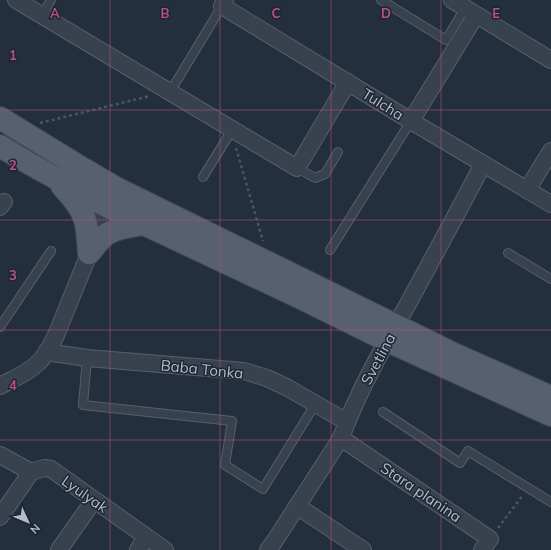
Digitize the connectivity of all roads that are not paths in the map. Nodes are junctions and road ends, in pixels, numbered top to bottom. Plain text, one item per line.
1 (16, 0) edge
2 (51, 0) edge
3 (381, 0) edge
4 (224, 3) edge
5 (464, 8) edge
6 (42, 15) junction
7 (551, 60) edge
8 (348, 82) junction
9 (170, 92) junction
10 (411, 121) junction
11 (8, 123) edge
12 (232, 130) junction
13 (0, 146) edge
14 (551, 151) edge
15 (338, 152) dead end
16 (484, 164) junction
17 (296, 168) junction
18 (203, 177) dead end
19 (54, 178) junction
20 (527, 190) junction
21 (112, 197) junction
22 (551, 204) edge
23 (143, 224) junction
24 (330, 250) dead end
25 (51, 251) dead end
26 (89, 253) junction
27 (508, 253) dead end
28 (551, 279) edge
29 (0, 327) edge
30 (392, 333) junction
31 (46, 352) junction
32 (88, 358) junction
33 (0, 385) edge
34 (551, 397) edge
35 (316, 404) junction
36 (383, 412) dead end
37 (551, 415) edge
38 (347, 422) junction
39 (341, 438) junction
40 (0, 455) edge
41 (31, 472) junction
42 (94, 500) junction
43 (551, 502) edge
44 (297, 506) junction
45 (0, 517) edge
46 (142, 544) edge
47 (486, 545) edge
48 (274, 547) edge
49 (60, 550) edge
50 (165, 550) edge
51 (364, 550) edge

1 - 6 street
2 - 6 lane
3 - 5 lane
4 - 8 street, Tulcha
4 - 9 lane
5 - 7 street
5 - 10 street
6 - 9 street
8 - 10 street, Tulcha
8 - 17 street
9 - 12 street
10 - 16 street, Tulcha
10 - 24 lane
11 - 21 main road
12 - 17 street
12 - 18 lane
13 - 19 main road
14 - 20 street
15 - 17 lane
16 - 20 street, Tulcha
16 - 30 street, Svetlina
19 - 21 main road
19 - 26 main road
20 - 22 street, Tulcha
21 - 23 main road
21 - 26 street
21 - 30 main road
23 - 26 main road
23 - 30 main road
25 - 29 lane
26 - 31 street
27 - 28 lane
30 - 34 main road
30 - 37 main road
30 - 38 street, Svetlina
31 - 32 street, Baba Tonka
31 - 33 street
32 - 35 street, Baba Tonka
32 - 35 lane
35 - 38 street, Baba Tonka
36 - 43 lane
38 - 39 street, Svetlina
39 - 44 street, Svetlina
39 - 47 street, Stara planina
40 - 41 street
41 - 42 street, Lyulyak
41 - 45 street
42 - 46 street, Lyulyak
42 - 49 street
44 - 48 street, Svetlina
44 - 51 street
46 - 50 street, Lyulyak

